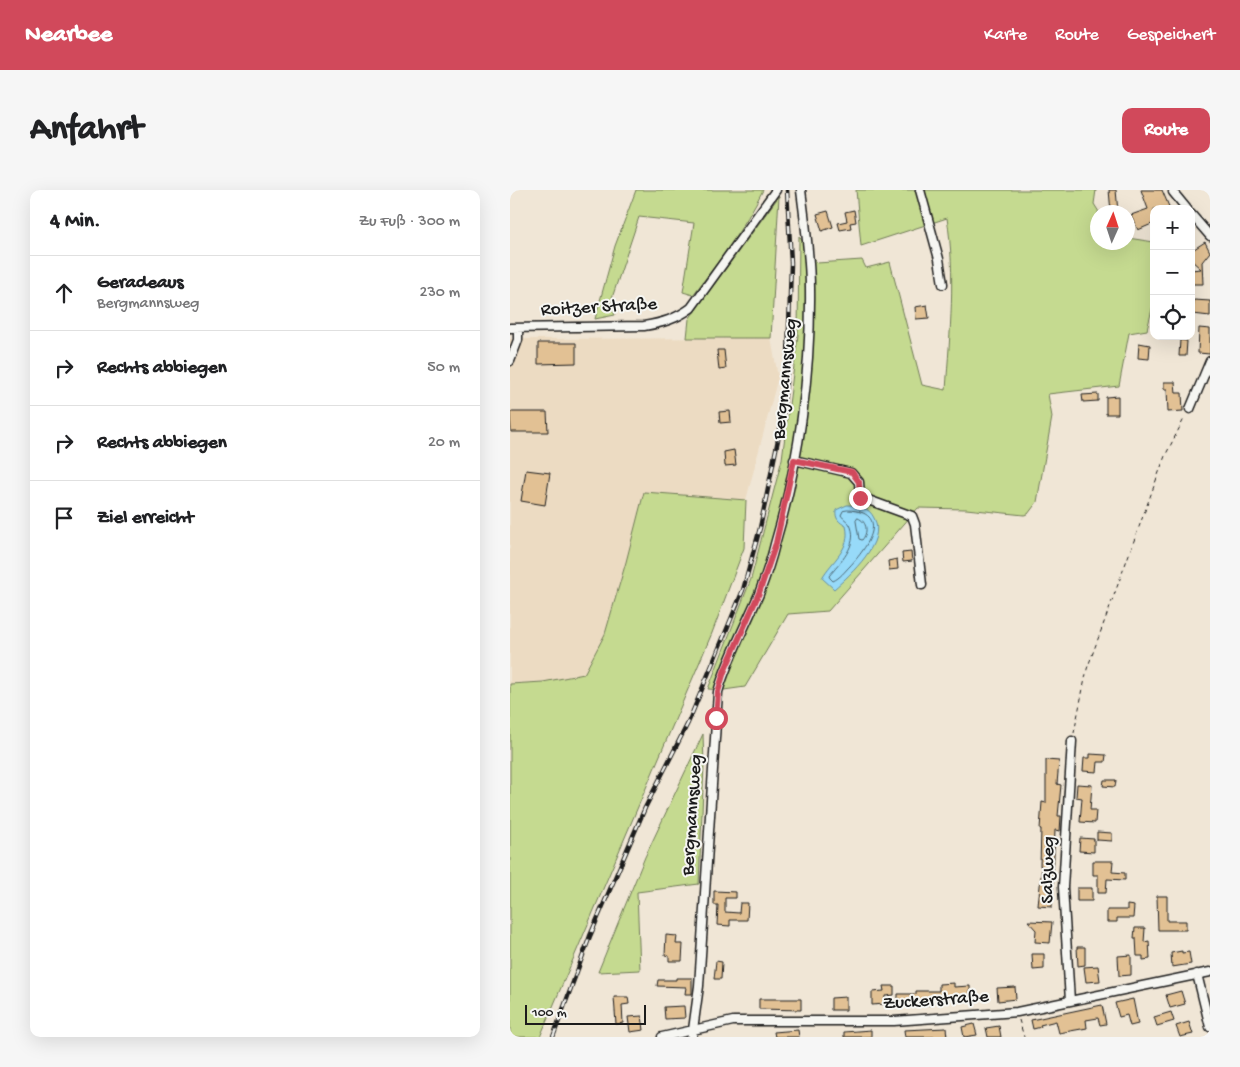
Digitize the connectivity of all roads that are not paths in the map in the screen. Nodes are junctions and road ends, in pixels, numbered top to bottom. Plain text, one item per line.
1 (776, 190) edge
2 (801, 190) edge
3 (920, 190) edge
4 (1173, 192) dead end
5 (1184, 205) edge
6 (1195, 219) edge
7 (1210, 236) edge
8 (943, 284) dead end
9 (514, 328) edge
10 (510, 361) edge
11 (1210, 362) edge
12 (1190, 409) road end
13 (794, 460) junction
14 (922, 586) dead end
15 (1072, 741) road end
16 (1210, 972) edge
17 (1197, 974) junction
18 (1070, 1001) junction
19 (1210, 1028) edge
20 (693, 1034) edge
21 (662, 1037) edge

1 - 9 street, Roitzer Straße
2 - 13 street, Bergmannsweg
3 - 8 street
4 - 5 street
6 - 7 street
9 - 10 street
11 - 12 street
13 - 14 street
13 - 20 street, Bergmannsweg
15 - 18 street, Salzweg
16 - 17 street, Zuckerstraße
17 - 18 street, Zuckerstraße
17 - 19 street
18 - 20 street, Zuckerstraße
20 - 21 street, Zuckerstraße

